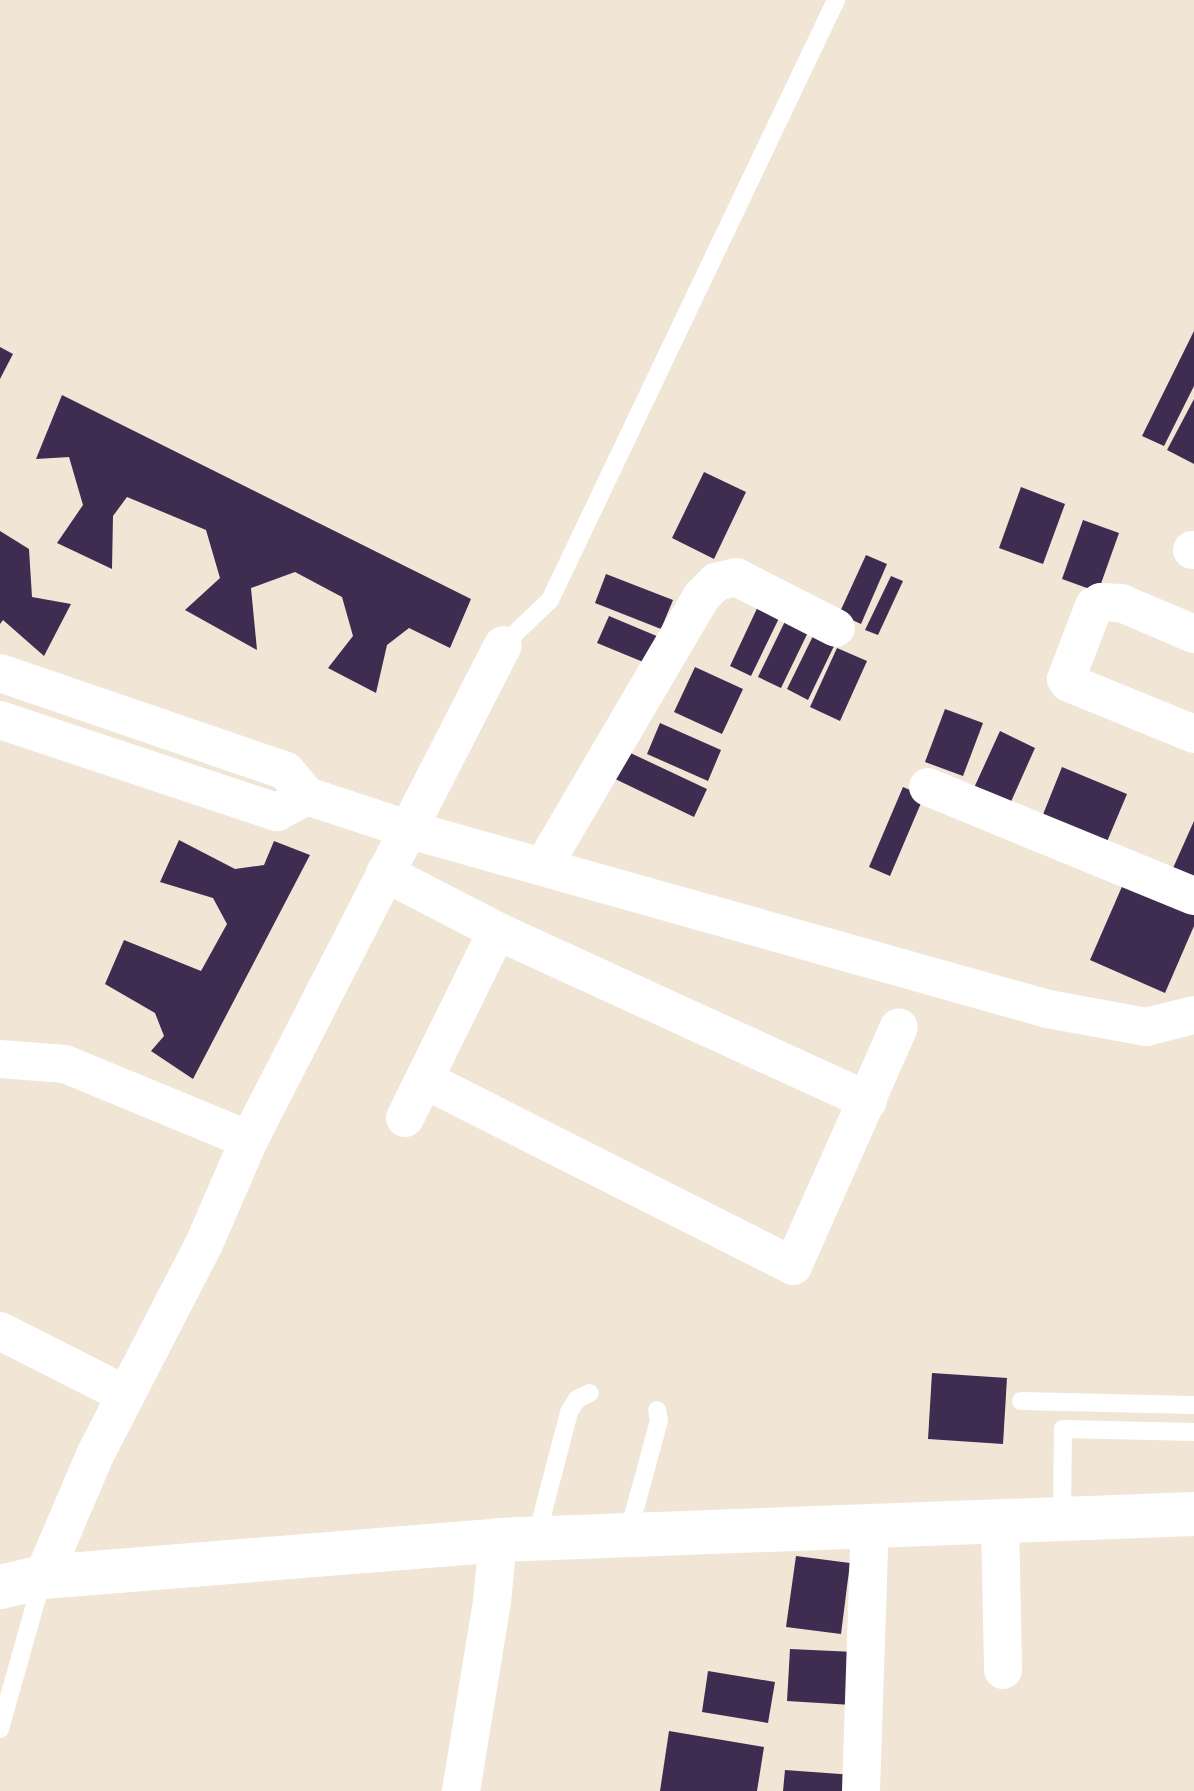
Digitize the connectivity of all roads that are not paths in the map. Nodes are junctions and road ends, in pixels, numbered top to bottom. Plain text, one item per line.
1 (836, 0) edge
2 (836, 628) dead end
3 (1194, 634) edge
4 (503, 645) joint
5 (0, 673) edge
6 (0, 720) edge
7 (1194, 734) edge
8 (928, 787) dead end
9 (307, 796) junction
10 (407, 829) junction
11 (544, 865) junction
12 (385, 873) junction
13 (1194, 896) edge
14 (497, 931) junction
15 (1194, 1015) edge
16 (899, 1027) dead end
17 (0, 1059) edge
18 (425, 1080) junction
19 (868, 1101) junction
20 (405, 1118) dead end
21 (249, 1140) junction
22 (0, 1331) edge
23 (590, 1393) dead end
24 (126, 1395) junction
25 (1021, 1401) dead end
26 (1194, 1405) edge
27 (657, 1410) dead end
28 (1194, 1432) edge
29 (1194, 1514) edge
30 (1062, 1519) junction
31 (1000, 1523) junction
32 (870, 1526) junction
33 (627, 1535) junction
34 (517, 1540) junction
35 (43, 1577) junction
36 (0, 1587) edge
37 (1003, 1670) dead end
38 (0, 1729) edge
39 (461, 1791) edge
40 (861, 1791) edge

1 - 4 lane
2 - 11 street
3 - 7 street
4 - 10 street
5 - 9 street
6 - 9 street
8 - 13 street
9 - 10 street
10 - 11 street
10 - 12 street
11 - 15 street
12 - 14 street
12 - 21 street
14 - 18 street
14 - 19 street
16 - 19 street
17 - 21 street
18 - 19 street
18 - 20 street
21 - 24 street
22 - 24 street
23 - 34 lane
24 - 35 street
25 - 26 lane
27 - 33 lane
28 - 30 lane
29 - 30 main road
30 - 31 main road
31 - 32 main road
31 - 37 street
32 - 33 main road
32 - 40 street
33 - 34 main road
34 - 35 main road
34 - 39 street
35 - 36 main road
35 - 38 lane

